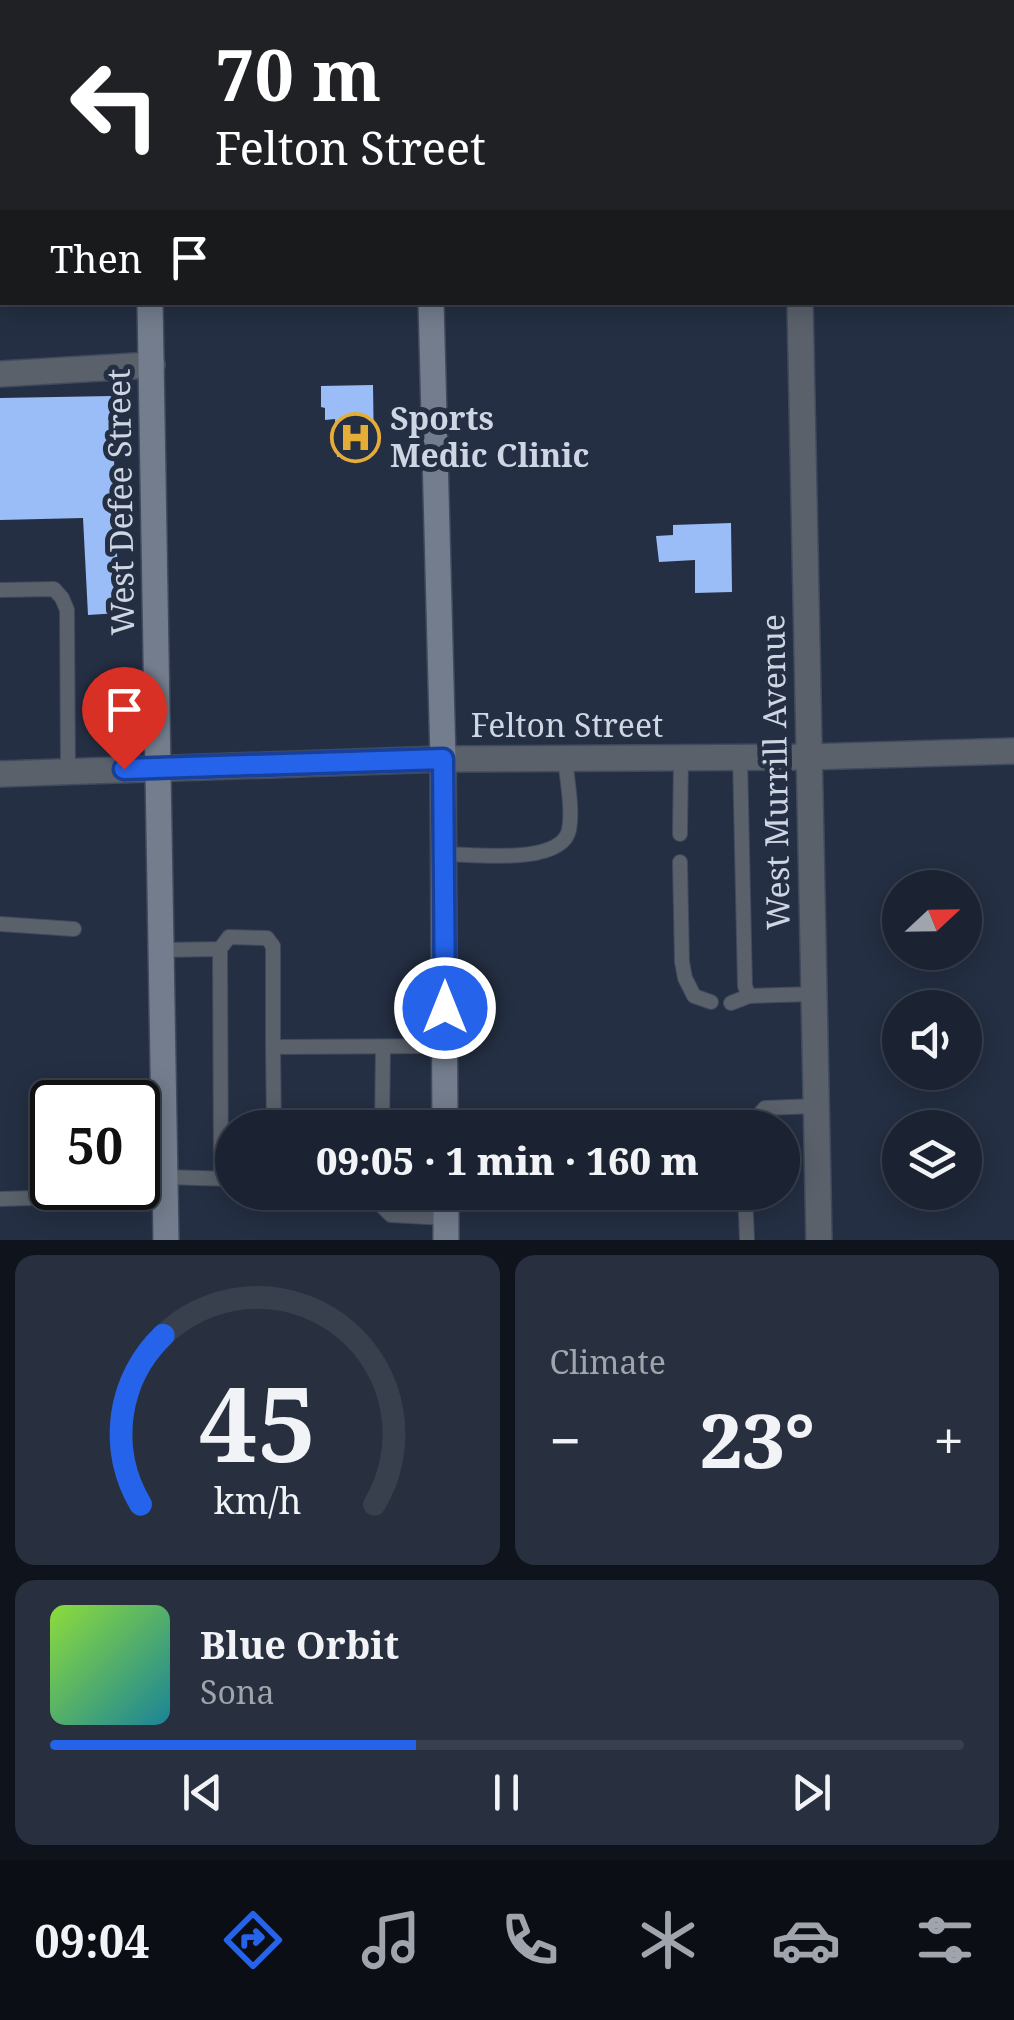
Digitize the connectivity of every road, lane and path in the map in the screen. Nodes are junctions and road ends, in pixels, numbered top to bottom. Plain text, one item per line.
1 (150, 305) edge
2 (431, 305) edge
3 (800, 305) edge
4 (152, 365) junction
5 (0, 374) edge
6 (0, 590) edge
7 (1014, 751) edge
8 (807, 756) junction
9 (681, 757) junction
10 (740, 757) junction
11 (566, 758) junction
12 (443, 759) junction
13 (158, 767) junction
14 (68, 771) junction
15 (0, 774) edge
16 (680, 834) dead end
17 (444, 854) junction
18 (680, 862) dead end
19 (0, 924) edge
20 (74, 929) dead end
21 (220, 949) junction
22 (161, 950) junction
23 (813, 994) junction
24 (749, 996) junction
25 (711, 1002) dead end
26 (731, 1003) dead end
27 (445, 1046) junction
28 (274, 1047) junction
29 (383, 1047) junction
30 (816, 1106) junction
31 (225, 1110) edge
32 (274, 1110) edge
33 (382, 1110) edge
34 (445, 1110) edge
35 (763, 1110) edge
36 (215, 1180) edge
37 (165, 1186) junction
38 (0, 1199) edge
39 (386, 1210) edge
40 (746, 1210) edge
41 (446, 1217) edge
42 (166, 1240) edge
43 (747, 1240) edge
44 (819, 1240) edge

1 - 4 main road, West Defee Street
2 - 12 main road
3 - 8 street, West Murrill Avenue
4 - 5 street
4 - 13 main road, West Defee Street
6 - 14 lane
7 - 8 street, Felton Street
8 - 10 street, Felton Street
8 - 23 street, West Murrill Avenue
9 - 10 street, Felton Street
9 - 11 street, Felton Street
9 - 16 lane
10 - 24 lane
11 - 12 street, Felton Street
11 - 17 lane
12 - 13 street, Felton Street
12 - 17 main road
13 - 14 street, Felton Street
13 - 22 main road, West Defee Street
14 - 15 street, Felton Street
17 - 27 main road
18 - 25 lane
19 - 20 lane
21 - 22 lane
21 - 28 lane
21 - 31 lane
22 - 37 main road, West Defee Street
23 - 24 lane
23 - 30 street, West Murrill Avenue
24 - 26 lane
27 - 29 lane
27 - 34 main road
28 - 29 lane
28 - 32 lane
29 - 33 lane
30 - 35 lane
30 - 44 street, West Murrill Avenue
36 - 37 lane
37 - 38 lane
37 - 42 main road, West Defee Street
39 - 41 lane
40 - 43 lane

